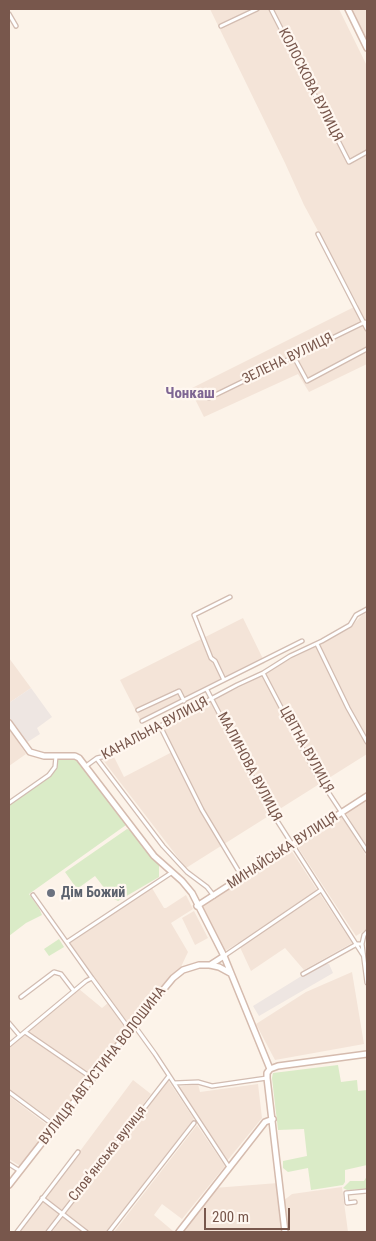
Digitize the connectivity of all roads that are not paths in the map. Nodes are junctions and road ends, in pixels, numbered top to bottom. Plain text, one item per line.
1 (257, 9) edge
2 (271, 9) edge
3 (348, 9) edge
4 (9, 14) edge
5 (16, 26) dead end
6 (221, 26) dead end
7 (366, 40) edge
8 (367, 48) edge
9 (367, 152) edge
10 (318, 234) dead end
11 (366, 323) edge
12 (367, 329) edge
13 (367, 349) edge
14 (294, 357) junction
15 (209, 398) dead end
16 (230, 597) dead end
17 (367, 611) edge
18 (302, 641) dead end
19 (317, 644) junction
20 (263, 673) junction
21 (224, 680) junction
22 (207, 690) junction
23 (212, 699) junction
24 (184, 701) junction
25 (138, 710) dead end
26 (142, 721) dead end
27 (9, 723) edge
28 (160, 726) junction
29 (367, 742) edge
30 (56, 756) junction
31 (97, 758) junction
32 (86, 766) junction
33 (367, 796) edge
34 (9, 803) edge
35 (342, 813) junction
36 (293, 844) junction
37 (367, 851) edge
38 (238, 870) dead end
39 (171, 873) junction
40 (321, 890) junction
41 (33, 895) dead end
42 (215, 896) junction
43 (197, 906) junction
44 (367, 932) edge
45 (67, 942) junction
46 (357, 944) junction
47 (362, 944) junction
48 (364, 955) junction
49 (224, 956) junction
50 (210, 965) junction
51 (230, 974) junction
52 (304, 974) dead end
53 (92, 978) junction
54 (367, 983) edge
55 (74, 991) junction
56 (21, 997) dead end
57 (9, 1023) edge
58 (132, 1027) junction
59 (25, 1032) junction
60 (20, 1036) junction
61 (9, 1045) edge
62 (367, 1054) edge
63 (270, 1069) junction
64 (169, 1076) junction
65 (92, 1078) junction
66 (268, 1078) junction
67 (174, 1084) junction
68 (9, 1092) edge
69 (273, 1119) junction
70 (194, 1123) dead end
71 (55, 1126) junction
72 (78, 1152) dead end
73 (9, 1164) edge
74 (229, 1167) junction
75 (20, 1171) junction
76 (9, 1185) edge
77 (367, 1191) edge
78 (42, 1198) junction
79 (355, 1202) dead end
80 (63, 1214) junction
81 (17, 1232) edge
82 (48, 1232) edge
83 (86, 1232) edge
84 (109, 1232) edge
85 (179, 1232) edge
86 (285, 1232) edge

1 - 6 street
2 - 9 street, КОЛОСКОВА ВУЛИЦЯ
3 - 7 street
4 - 5 street
7 - 8 street
10 - 11 street
11 - 12 street
11 - 14 street, ЗЕЛЕНА ВУЛИЦЯ
13 - 14 street
14 - 15 street, ЗЕЛЕНА ВУЛИЦЯ
16 - 21 street
17 - 19 street, КАНАЛЬНА ВУЛИЦЯ
18 - 21 street
19 - 20 street, КАНАЛЬНА ВУЛИЦЯ
19 - 29 street
20 - 23 street, КАНАЛЬНА ВУЛИЦЯ
20 - 35 street, ЦВІТНА ВУЛИЦЯ
21 - 22 street
22 - 23 street, МАЛИНОВА ВУЛИЦЯ
22 - 24 street
23 - 28 street, КАНАЛЬНА ВУЛИЦЯ
23 - 36 street, МАЛИНОВА ВУЛИЦЯ
24 - 25 street
24 - 26 street
27 - 30 street
28 - 31 street, КАНАЛЬНА ВУЛИЦЯ
28 - 38 street
30 - 32 street
30 - 34 street
31 - 32 street
31 - 42 street, КАНАЛЬНА ВУЛИЦЯ
32 - 39 street
33 - 35 street, МИНАЙСЬКА ВУЛИЦЯ
35 - 36 street, МИНАЙСЬКА ВУЛИЦЯ
35 - 37 street, ЦВІТНА ВУЛИЦЯ
36 - 40 street, МАЛИНОВА ВУЛИЦЯ
36 - 42 street, МИНАЙСЬКА ВУЛИЦЯ
39 - 43 street
39 - 45 street
40 - 46 street, МАЛИНОВА ВУЛИЦЯ
40 - 49 street
41 - 45 street
42 - 43 street, МИНАЙСЬКА ВУЛИЦЯ
43 - 49 street
44 - 47 street
45 - 53 street
46 - 47 street
46 - 48 street, МАЛИНОВА ВУЛИЦЯ
46 - 52 street
47 - 48 street
48 - 54 street
49 - 50 street, ВУЛИЦЯ АВГУСТИНА ВОЛОШИНА
49 - 51 street
50 - 51 street
50 - 58 street, ВУЛИЦЯ АВГУСТИНА ВОЛОШИНА
51 - 63 street
53 - 55 street
53 - 58 street
55 - 56 street
55 - 59 street
57 - 60 street
58 - 64 street
58 - 65 street, ВУЛИЦЯ АВГУСТИНА ВОЛОШИНА
59 - 60 street
59 - 65 street
60 - 61 street
62 - 63 street
63 - 66 street
64 - 67 street
64 - 80 street, Словʼянська вулиця
65 - 71 street, ВУЛИЦЯ АВГУСТИНА ВОЛОШИНА
66 - 67 street
66 - 69 street
67 - 74 street
68 - 71 street
69 - 74 street
69 - 86 street
70 - 84 street
71 - 75 street, ВУЛИЦЯ АВГУСТИНА ВОЛОШИНА
72 - 78 street
73 - 75 street
74 - 85 street
75 - 76 street, ВУЛИЦЯ АВГУСТИНА ВОЛОШИНА
77 - 79 street
78 - 80 street
78 - 81 street
80 - 82 street, Словʼянська вулиця
80 - 83 street

